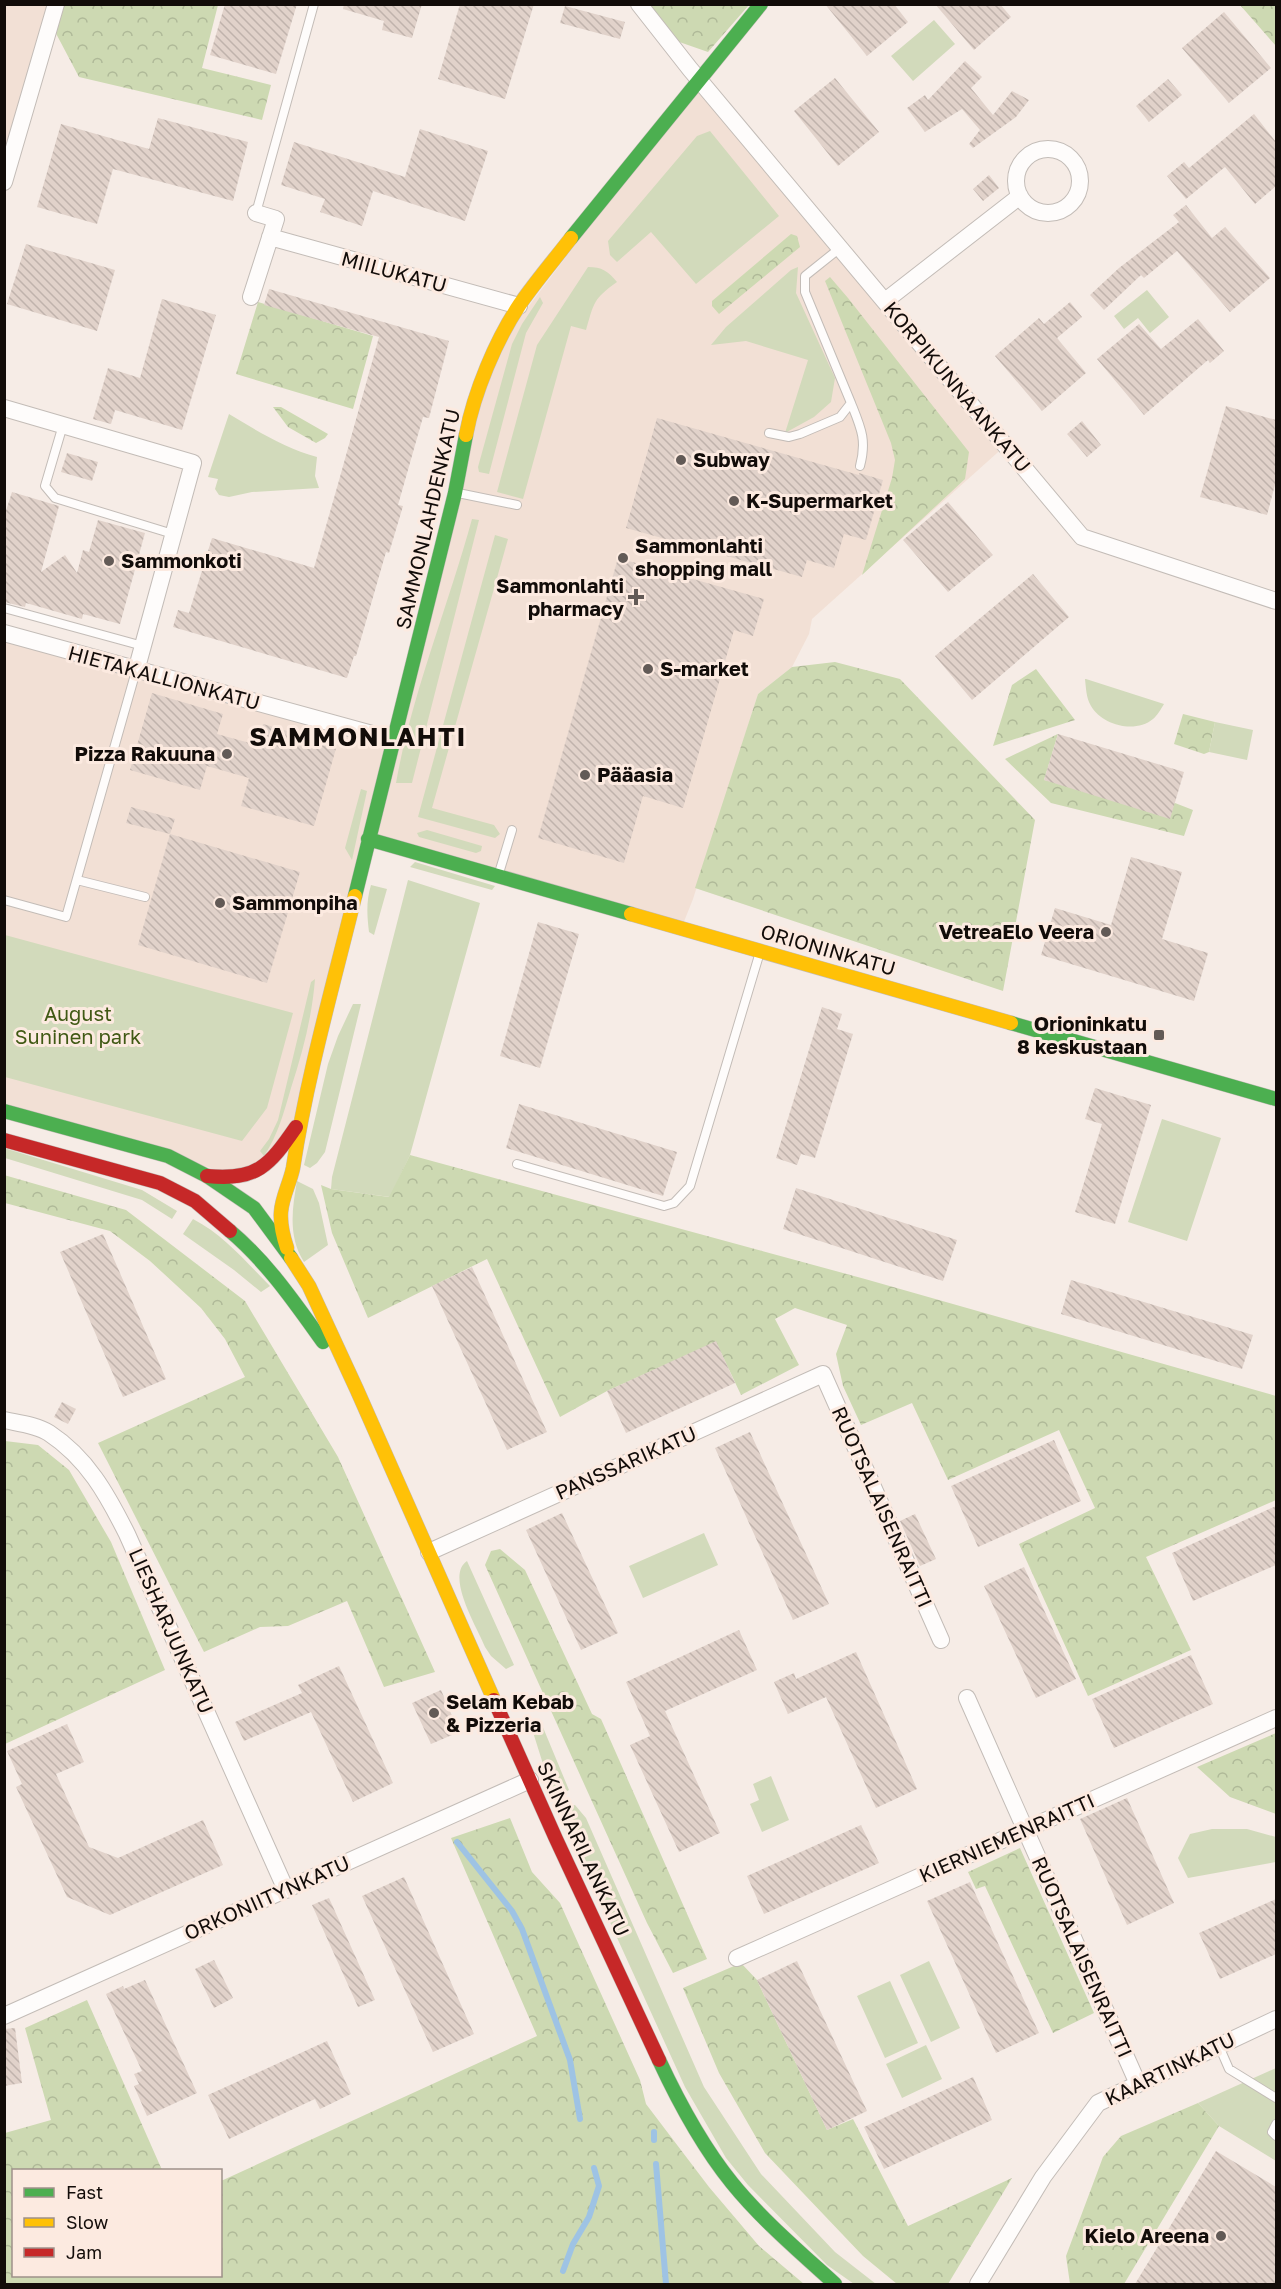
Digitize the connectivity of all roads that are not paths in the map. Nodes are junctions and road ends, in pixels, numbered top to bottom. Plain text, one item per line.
1 (57, 4) edge
2 (315, 4) edge
3 (639, 4) edge
4 (761, 4) edge
5 (700, 80) junction
6 (4, 182) edge
7 (1020, 196) dead end
8 (256, 213) joint
9 (270, 237) junction
10 (840, 248) junction
11 (251, 297) dead end
12 (885, 301) junction
13 (519, 306) junction
14 (851, 403) junction
15 (4, 408) edge
16 (63, 425) junction
17 (769, 433) dead end
18 (860, 466) dead end
19 (455, 492) junction
20 (518, 506) dead end
21 (173, 534) junction
22 (1276, 601) edge
23 (4, 608) edge
24 (4, 633) edge
25 (143, 646) junction
26 (136, 671) junction
27 (394, 740) junction
28 (512, 830) dead end
29 (368, 839) junction
30 (499, 876) junction
31 (77, 880) junction
32 (145, 897) dead end
33 (4, 900) edge
34 (760, 951) junction
35 (1276, 1096) edge
36 (4, 1111) edge
37 (299, 1123) junction
38 (4, 1140) edge
39 (269, 1163) junction
40 (517, 1164) dead end
41 (207, 1176) junction
42 (284, 1195) junction
43 (195, 1201) junction
44 (248, 1214) junction
45 (253, 1253) junction
46 (290, 1257) junction
47 (823, 1374) joint
48 (357, 1390) junction
49 (4, 1420) edge
50 (429, 1552) junction
51 (941, 1640) dead end
52 (967, 1698) dead end
53 (1276, 1718) edge
54 (530, 1780) junction
55 (1026, 1830) junction
56 (286, 1890) junction
57 (737, 1958) dead end
58 (4, 2016) edge
59 (1276, 2019) edge
60 (1219, 2046) junction
61 (1138, 2084) junction
62 (1276, 2098) edge
63 (1276, 2124) edge
64 (1276, 2136) edge
65 (835, 2284) edge
66 (978, 2284) edge

1 - 6 street
2 - 8 lane
3 - 5 street, KORPIKUNNAANKATU
4 - 5 main road, SAMMONLAHDENKATU
5 - 10 street, KORPIKUNNAANKATU
5 - 13 main road, SAMMONLAHDENKATU
7 - 12 street
8 - 9 street
9 - 11 street
9 - 13 street, MIILUKATU
10 - 12 street, KORPIKUNNAANKATU
10 - 14 lane
12 - 22 street, KORPIKUNNAANKATU
13 - 19 main road, SAMMONLAHDENKATU
14 - 17 lane
14 - 18 lane
15 - 16 street
16 - 21 lane
16 - 21 street
19 - 20 lane
19 - 27 main road, SAMMONLAHDENKATU
21 - 25 street
23 - 25 lane
24 - 26 street, HIETAKALLIONKATU
25 - 26 street
26 - 27 street, HIETAKALLIONKATU
26 - 31 lane
27 - 29 main road, SAMMONLAHDENKATU
28 - 30 lane
29 - 30 main road, ORIONINKATU
29 - 37 main road, SAMMONLAHDENKATU
30 - 34 main road, ORIONINKATU
31 - 32 lane
31 - 33 lane
34 - 35 main road, ORIONINKATU
34 - 40 lane
36 - 41 main road, SKINNARILANKATU
37 - 39 main road, SAMMONLAHDENKATU
37 - 42 main road, SAMMONLAHDENKATU
38 - 43 main road, SKINNARILANKATU
39 - 41 main road, SAMMONLAHDENKATU
39 - 44 main road, SAMMONLAHDENKATU
41 - 44 main road, SKINNARILANKATU
42 - 44 main road
42 - 46 main road, SAMMONLAHDENKATU
43 - 44 main road
43 - 45 main road, SKINNARILANKATU
44 - 45 main road, SAMMONLAHDENKATU
44 - 46 main road, SKINNARILANKATU
45 - 48 main road, SKINNARILANKATU
46 - 48 main road, SKINNARILANKATU
47 - 50 street, PANSSARIKATU
47 - 51 street, RUOTSALAISENRAITTI
48 - 50 main road, SKINNARILANKATU
49 - 56 street, LIESHARJUNKATU
50 - 54 main road, SKINNARILANKATU
52 - 55 street, RUOTSALAISENRAITTI
53 - 55 street, KIERNIEMENRAITTI
54 - 56 street, ORKONIITYNKATU
54 - 65 main road, SKINNARILANKATU
55 - 57 street, KIERNIEMENRAITTI
55 - 61 street, RUOTSALAISENRAITTI
56 - 58 street, ORKONIITYNKATU
59 - 60 street, KAARTINKATU
60 - 61 street, KAARTINKATU
60 - 62 lane
61 - 66 street, KAARTINKATU
63 - 64 lane

